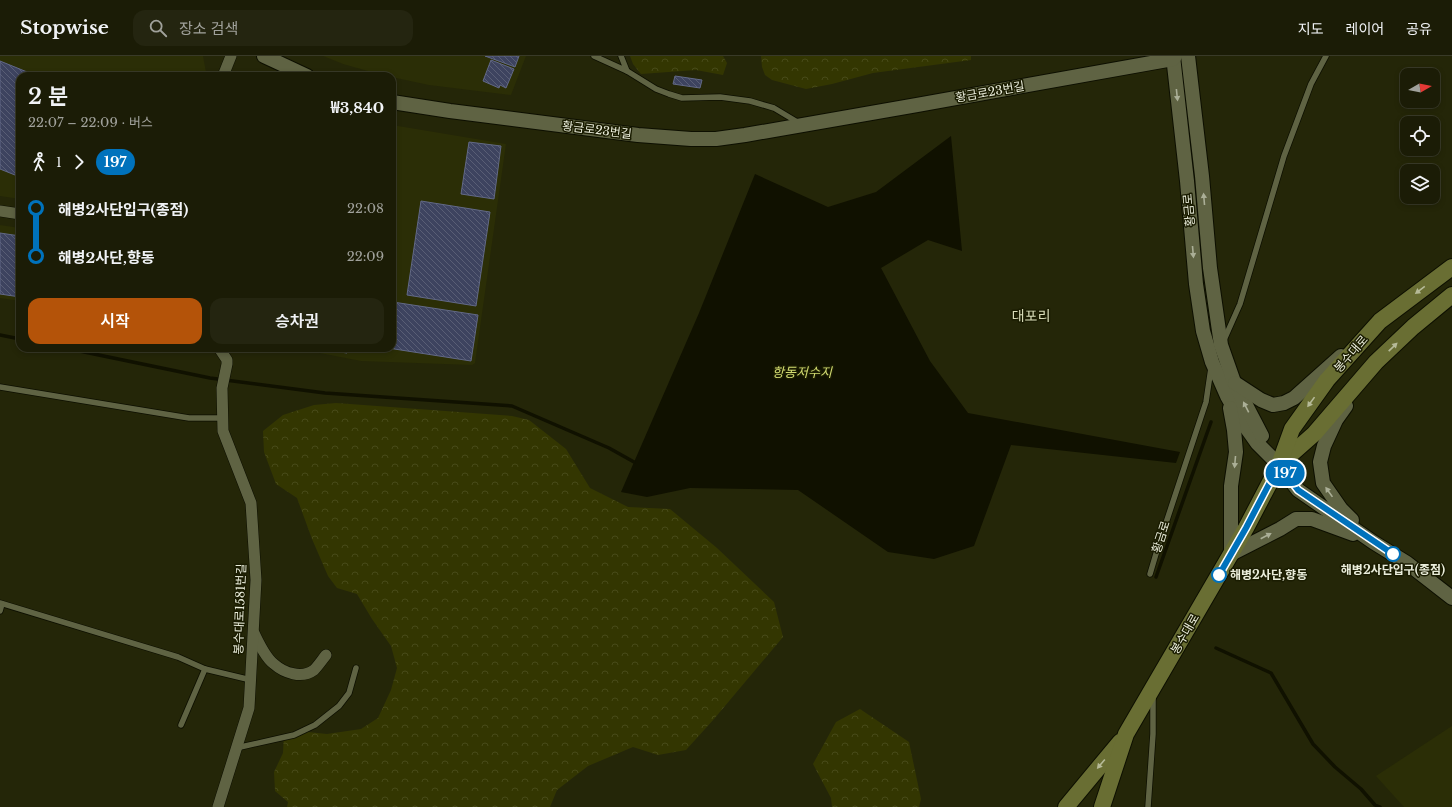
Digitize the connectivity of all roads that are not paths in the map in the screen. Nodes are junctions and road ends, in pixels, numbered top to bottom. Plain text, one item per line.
1 (231, 56) edge
2 (264, 56) edge
3 (594, 56) edge
4 (621, 56) edge
5 (1188, 56) edge
6 (1326, 56) edge
7 (1174, 57) edge
8 (627, 71) junction
9 (225, 72) edge
10 (298, 72) edge
11 (396, 103) edge
12 (803, 125) junction
13 (0, 211) edge
14 (16, 213) edge
15 (1452, 267) edge
16 (1452, 295) edge
17 (1380, 321) junction
18 (1221, 345) junction
19 (222, 352) edge
20 (1212, 362) junction
21 (1376, 362) junction
22 (1234, 382) junction
23 (0, 387) edge
24 (1227, 396) junction
25 (223, 418) junction
26 (1279, 465) junction
27 (1374, 542) junction
28 (1231, 554) junction
29 (1150, 574) dead end
30 (1452, 598) edge
31 (1, 604) edge
32 (0, 611) edge
33 (253, 632) junction
34 (326, 655) dead end
35 (356, 668) dead end
36 (205, 669) junction
37 (251, 680) junction
38 (1153, 689) junction
39 (181, 725) dead end
40 (1126, 734) junction
41 (236, 748) junction
42 (218, 807) edge
43 (1066, 807) edge
44 (1102, 807) edge
45 (1148, 807) edge

1 - 9 street
2 - 10 street
3 - 8 lane
4 - 8 lane
18 -> 5 street, 황금로
6 - 18 lane
7 - 12 street, 황금로23번길
7 -> 20 street, 황금로
8 - 12 lane
11 - 12 street, 황금로23번길
13 - 14 street
15 -> 17 main road, 봉수대로
21 -> 16 main road, 봉수대로
17 - 22 street
17 -> 26 main road, 봉수대로
18 - 22 street, 황금로
19 - 25 street, 봉수대로1581번길
20 - 24 street, 황금로
20 - 29 lane, 황금로
21 - 26 main road, 봉수대로
27 -> 21 street
26 -> 22 street, 황금로
23 - 25 lane
24 - 26 street, 황금로
24 -> 28 street
25 - 33 street, 봉수대로1581번길
26 - 27 street
26 - 28 main road, 봉수대로
28 -> 27 street
27 - 30 street
28 - 38 main road, 봉수대로
31 - 32 lane
31 - 36 lane
33 - 34 street
33 - 37 street, 봉수대로1581번길
35 - 41 lane
36 - 37 lane
36 - 39 lane
37 - 41 street, 봉수대로1581번길
38 - 40 main road, 봉수대로
38 - 45 lane
40 -> 43 main road
40 - 44 main road, 봉수대로
41 - 42 street, 봉수대로1581번길

